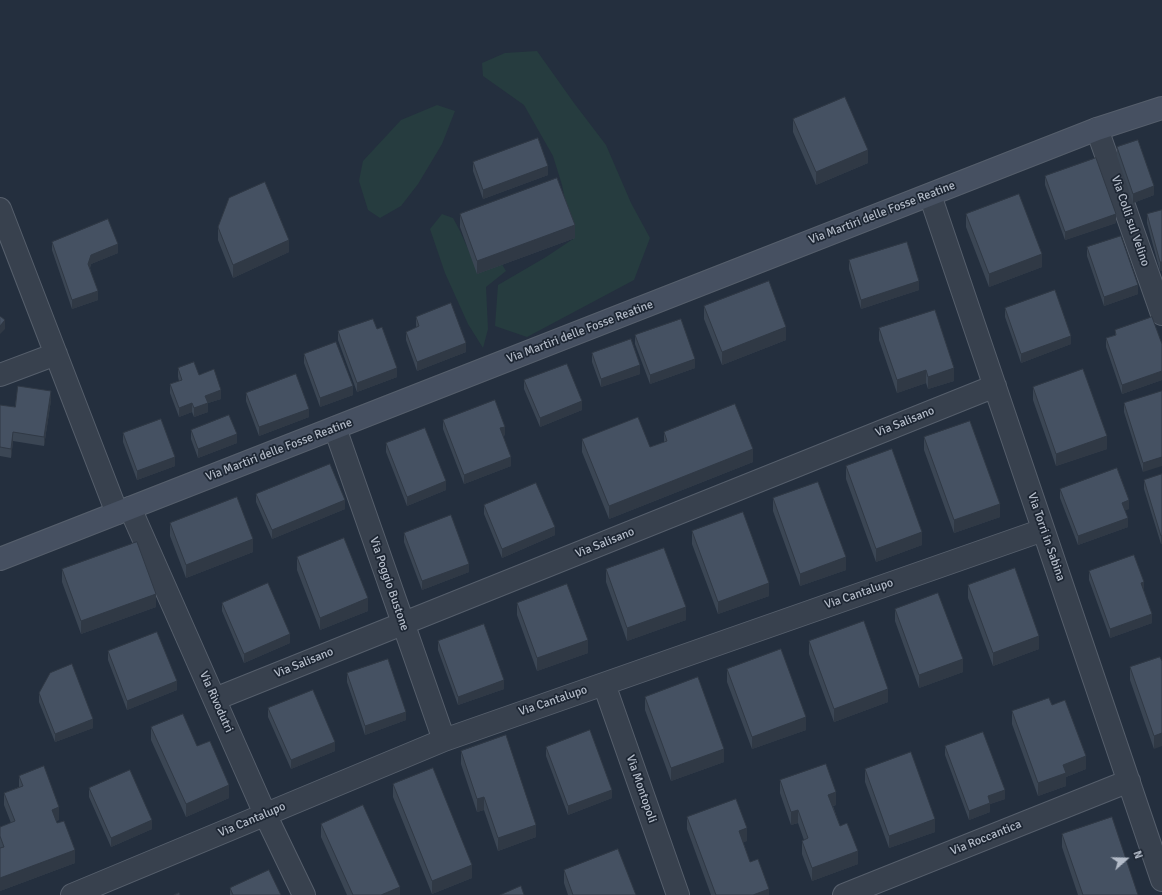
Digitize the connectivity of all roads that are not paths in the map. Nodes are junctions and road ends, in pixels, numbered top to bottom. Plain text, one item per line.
1 (1162, 108) edge
2 (1097, 129) junction
3 (930, 195) junction
4 (0, 209) edge
5 (1162, 314) edge
6 (56, 354) junction
7 (0, 375) edge
8 (995, 386) junction
9 (335, 428) junction
10 (124, 511) junction
11 (1043, 530) junction
12 (0, 559) edge
13 (403, 624) junction
14 (604, 684) junction
15 (214, 699) junction
16 (444, 740) junction
17 (1129, 781) junction
18 (265, 814) junction
19 (1162, 880) edge
20 (72, 895) edge
21 (304, 895) edge
22 (678, 895) edge
23 (844, 895) edge

1 - 2 main road, Via Martiri delle Fosse Reatine
2 - 3 main road, Via Martiri delle Fosse Reatine
2 - 5 street, Via Colli sul Velino
3 - 8 street, Via Torri in Sabina
3 - 9 main road, Via Martiri delle Fosse Reatine
4 - 6 street, Via Rivodutri
6 - 7 street
6 - 10 street, Via Rivodutri
8 - 11 street, Via Torri in Sabina
8 - 13 street, Via Salisano
9 - 10 main road, Via Martiri delle Fosse Reatine
9 - 13 street, Via Poggio Bustone
10 - 12 main road, Via Martiri delle Fosse Reatine
10 - 15 street, Via Rivodutri
11 - 14 street, Via Cantalupo
11 - 17 street, Via Torri in Sabina
13 - 15 street, Via Salisano
13 - 16 street, Via Poggio Bustone
14 - 16 street, Via Cantalupo
14 - 22 street, Via Montopoli
15 - 18 street, Via Rivodutri
16 - 18 street, Via Cantalupo
17 - 19 street, Via Torri in Sabina
17 - 23 street, Via Roccantica
18 - 20 street, Via Cantalupo
18 - 21 street, Via Rivodutri

